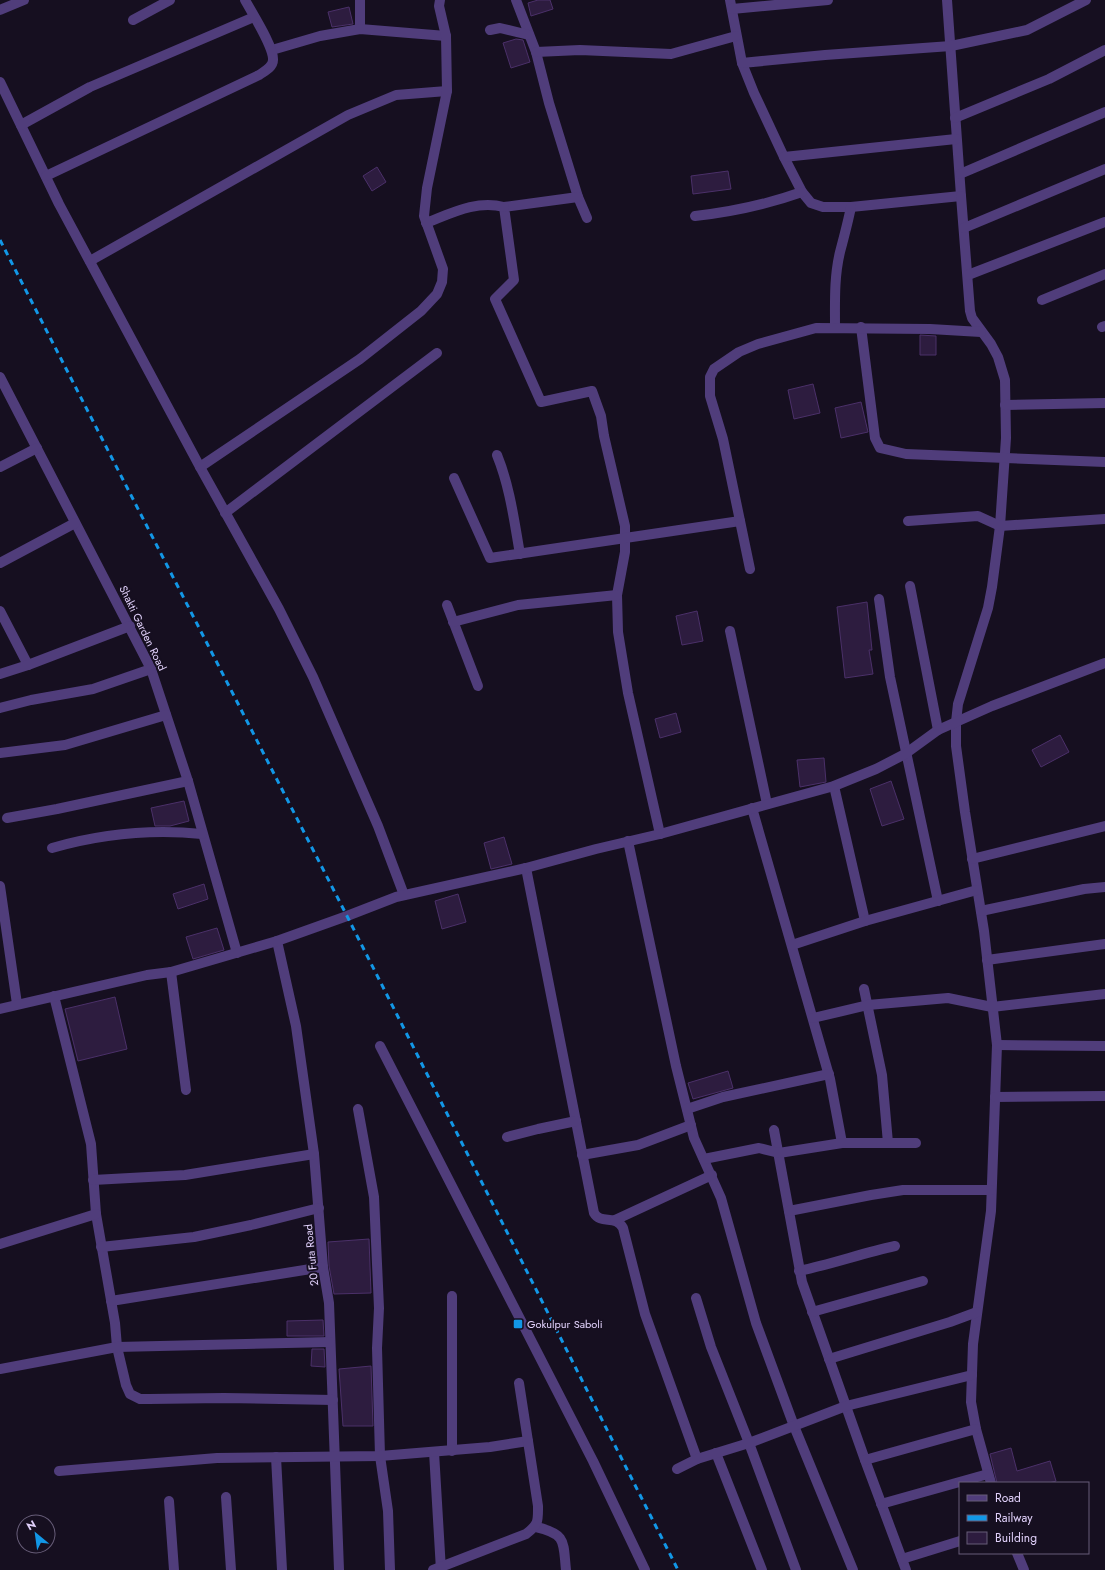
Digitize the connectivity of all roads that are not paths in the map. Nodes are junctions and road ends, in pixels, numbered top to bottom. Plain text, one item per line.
1 (24, 0) edge
2 (170, 0) edge
3 (245, 0) edge
4 (360, 0) edge
5 (440, 0) edge
6 (516, 0) edge
7 (828, 0) edge
8 (947, 0) edge
9 (1086, 0) edge
10 (731, 5) edge
11 (0, 10) edge
12 (254, 17) junction
13 (133, 20) dead end
14 (360, 28) junction
15 (490, 30) dead end
16 (529, 35) junction
17 (446, 36) junction
18 (736, 36) junction
19 (951, 46) junction
20 (272, 50) junction
21 (1105, 50) edge
22 (536, 52) junction
23 (742, 63) junction
24 (0, 82) edge
25 (447, 91) junction
26 (1105, 112) edge
27 (955, 118) junction
28 (21, 125) junction
29 (956, 139) junction
30 (784, 157) junction
31 (1105, 169) edge
32 (960, 174) junction
33 (46, 176) junction
34 (802, 192) junction
35 (962, 196) junction
36 (578, 197) junction
37 (504, 207) junction
38 (851, 207) junction
39 (695, 216) dead end
40 (587, 218) dead end
41 (1105, 222) edge
42 (426, 223) junction
43 (964, 228) junction
44 (90, 261) junction
45 (1105, 274) edge
46 (968, 275) junction
47 (1042, 300) dead end
48 (835, 327) junction
49 (861, 327) junction
50 (981, 332) junction
51 (437, 353) dead end
52 (0, 377) edge
53 (3, 392) edge
54 (1105, 403) edge
55 (1005, 405) junction
56 (37, 448) junction
57 (497, 455) dead end
58 (1004, 457) junction
59 (1105, 462) edge
60 (0, 467) edge
61 (200, 467) junction
62 (454, 478) dead end
63 (225, 513) junction
64 (1105, 519) edge
65 (740, 521) junction
66 (908, 521) dead end
67 (75, 523) junction
68 (1000, 526) junction
69 (625, 539) junction
70 (520, 554) junction
71 (0, 563) edge
72 (750, 569) dead end
73 (910, 586) dead end
74 (617, 595) junction
75 (879, 599) dead end
76 (447, 605) dead end
77 (0, 611) edge
78 (453, 622) junction
79 (130, 626) junction
80 (730, 631) dead end
81 (1105, 663) edge
82 (28, 665) junction
83 (151, 669) junction
84 (0, 674) edge
85 (478, 686) dead end
86 (0, 708) edge
87 (166, 715) junction
88 (956, 722) junction
89 (938, 730) junction
90 (0, 753) edge
91 (905, 754) junction
92 (188, 781) junction
93 (834, 786) junction
94 (767, 804) junction
95 (752, 808) junction
96 (6, 818) dead end
97 (1105, 826) edge
98 (202, 834) junction
99 (660, 834) junction
100 (628, 841) junction
101 (52, 848) dead end
102 (972, 859) junction
103 (526, 868) junction
104 (0, 886) edge
105 (1105, 887) edge
106 (977, 890) junction
107 (404, 895) junction
108 (938, 901) junction
109 (981, 911) junction
110 (865, 921) junction
111 (277, 941) junction
112 (1105, 944) edge
113 (792, 945) junction
114 (237, 953) junction
115 (987, 960) junction
116 (170, 972) junction
117 (864, 989) dead end
118 (1105, 994) edge
119 (54, 996) junction
120 (17, 1004) junction
121 (868, 1005) junction
122 (992, 1007) junction
123 (0, 1009) edge
124 (813, 1018) junction
125 (997, 1045) junction
126 (380, 1046) dead end
127 (1105, 1046) edge
128 (829, 1074) junction
129 (186, 1090) dead end
130 (1105, 1096) edge
131 (995, 1097) junction
132 (358, 1109) dead end
133 (687, 1109) junction
134 (576, 1121) junction
135 (691, 1125) junction
136 (774, 1130) dead end
137 (507, 1137) dead end
138 (842, 1143) junction
139 (888, 1143) junction
140 (916, 1143) dead end
141 (779, 1153) junction
142 (314, 1154) junction
143 (582, 1155) junction
144 (704, 1158) junction
145 (712, 1175) junction
146 (93, 1180) junction
147 (991, 1190) junction
148 (319, 1208) junction
149 (789, 1211) junction
150 (96, 1214) junction
151 (615, 1220) junction
152 (0, 1244) edge
153 (895, 1246) dead end
154 (101, 1247) junction
155 (322, 1267) junction
156 (799, 1271) junction
157 (923, 1281) dead end
158 (452, 1296) dead end
159 (696, 1298) dead end
160 (111, 1301) junction
161 (812, 1312) junction
162 (977, 1312) junction
163 (330, 1342) junction
164 (117, 1347) junction
165 (829, 1359) junction
166 (0, 1369) edge
167 (972, 1375) junction
168 (519, 1383) dead end
169 (333, 1400) junction
170 (846, 1406) junction
171 (794, 1426) junction
172 (976, 1429) junction
173 (528, 1441) junction
174 (750, 1443) junction
175 (452, 1451) junction
176 (434, 1452) junction
177 (716, 1453) junction
178 (335, 1456) junction
179 (380, 1456) junction
180 (276, 1457) junction
181 (697, 1459) junction
182 (865, 1460) junction
183 (677, 1469) dead end
184 (60, 1471) dead end
185 (989, 1479) edge
186 (976, 1482) edge
187 (959, 1486) edge
188 (226, 1497) dead end
189 (169, 1501) dead end
190 (881, 1504) junction
191 (536, 1527) junction
192 (959, 1541) edge
193 (1017, 1554) edge
194 (902, 1559) junction
195 (438, 1569) edge
196 (174, 1570) edge
197 (231, 1570) edge
198 (282, 1570) edge
199 (339, 1570) edge
200 (390, 1570) edge
201 (566, 1570) edge
202 (645, 1570) edge
203 (762, 1570) edge
204 (796, 1570) edge
205 (853, 1570) edge
206 (906, 1570) edge
207 (1024, 1570) edge

1 - 11 street
2 - 13 street
3 - 12 street
4 - 14 street
5 - 17 street
6 - 16 street
7 - 10 street
8 - 19 street
9 - 19 street
10 - 18 street
12 - 20 street
12 - 28 street
14 - 17 street
14 - 20 street
15 - 16 street
16 - 22 street
17 - 25 street
18 - 22 street
18 - 23 street
19 - 23 street
19 - 27 street
20 - 33 street
21 - 27 street
22 - 36 street
23 - 30 street
24 - 28 street
25 - 42 street
25 - 44 street
26 - 32 street
27 - 29 street
28 - 33 street
29 - 30 street
29 - 32 street
30 - 34 street
31 - 43 street
32 - 35 street
33 - 44 street
34 - 38 street
34 - 39 street
35 - 38 street
35 - 43 street
36 - 37 street
36 - 40 street
37 - 42 street
37 - 69 street
38 - 48 street
41 - 46 street
42 - 61 street
43 - 46 street
44 - 61 street
45 - 47 street
46 - 50 street
48 - 49 street
48 - 65 street
49 - 50 street
49 - 58 street
50 - 55 street
51 - 63 street
52 - 53 street, Shakti Garden Road
53 - 56 street, Shakti Garden Road
54 - 55 street
55 - 58 street
56 - 60 street
56 - 67 street, Shakti Garden Road
57 - 70 street
58 - 59 street
58 - 68 street
61 - 63 street
62 - 70 street
63 - 107 street
64 - 68 street
65 - 69 street
65 - 72 street
66 - 68 street
67 - 71 street
67 - 79 street, Shakti Garden Road
68 - 88 street
69 - 70 street
69 - 74 street
73 - 89 street
74 - 78 street
74 - 99 street
75 - 91 street
76 - 78 street
77 - 82 street
78 - 85 street
79 - 82 street
79 - 83 street, Shakti Garden Road
80 - 94 street
81 - 88 street
82 - 84 street
83 - 86 street
83 - 87 street, Shakti Garden Road
87 - 90 street
87 - 92 street, Shakti Garden Road
88 - 89 street
88 - 102 street
89 - 91 street
91 - 93 street
91 - 108 street
92 - 96 street
92 - 98 street, Shakti Garden Road
93 - 94 street
93 - 110 street
94 - 95 street
95 - 99 street
95 - 113 street
97 - 102 street
98 - 101 street
98 - 114 street, Shakti Garden Road
99 - 100 street
100 - 103 street
100 - 133 street
102 - 106 street
103 - 107 street
103 - 134 street
104 - 120 street
105 - 109 street
106 - 108 street
106 - 109 street
107 - 111 street
108 - 110 street
109 - 115 street
110 - 113 street
111 - 114 street
111 - 142 street, 20 Futa Road
112 - 115 street
113 - 124 street
114 - 116 street
115 - 122 street
116 - 119 street
116 - 129 street
117 - 121 street
118 - 122 street
119 - 120 street
119 - 146 street
120 - 123 street
121 - 122 street
121 - 124 street
121 - 139 street
122 - 125 street
124 - 128 street
125 - 127 street
125 - 131 street
126 - 202 street
128 - 133 street
128 - 138 street
130 - 131 street
131 - 147 street
132 - 179 street
133 - 135 street
134 - 137 street
134 - 143 street
135 - 143 street
135 - 144 street
136 - 141 street
138 - 139 street
138 - 141 street
139 - 140 street
141 - 144 street
141 - 149 street
142 - 146 street
142 - 148 street, 20 Futa Road
143 - 151 street
144 - 145 street
145 - 151 street
145 - 171 street
146 - 150 street
147 - 149 street
147 - 162 street
148 - 154 street
148 - 155 street, 20 Futa Road
149 - 156 street
150 - 152 street
150 - 154 street
151 - 181 street
153 - 156 street
154 - 160 street
155 - 160 street
155 - 163 street, 20 Futa Road
156 - 161 street
157 - 161 street
158 - 175 street
159 - 174 street
160 - 164 street
161 - 165 street
162 - 165 street
162 - 167 street
163 - 164 street
163 - 169 street, 20 Futa Road
164 - 166 street
164 - 169 street
165 - 170 street
167 - 170 street
167 - 172 street
168 - 173 street
169 - 178 street, 20 Futa Road
170 - 171 street
170 - 182 street
171 - 174 street
171 - 205 street
172 - 182 street
172 - 185 street
173 - 175 street
173 - 191 street
174 - 177 street
174 - 204 street
175 - 176 street
176 - 179 street
176 - 195 street
177 - 181 street
177 - 203 street
178 - 179 street
178 - 180 street
178 - 199 street, 20 Futa Road
179 - 200 street
180 - 184 street
180 - 198 street
181 - 183 street
182 - 190 street
185 - 186 street
187 - 190 street
188 - 197 street
189 - 196 street
190 - 194 street
191 - 195 street
191 - 201 street
192 - 194 street
193 - 207 street
194 - 206 street

